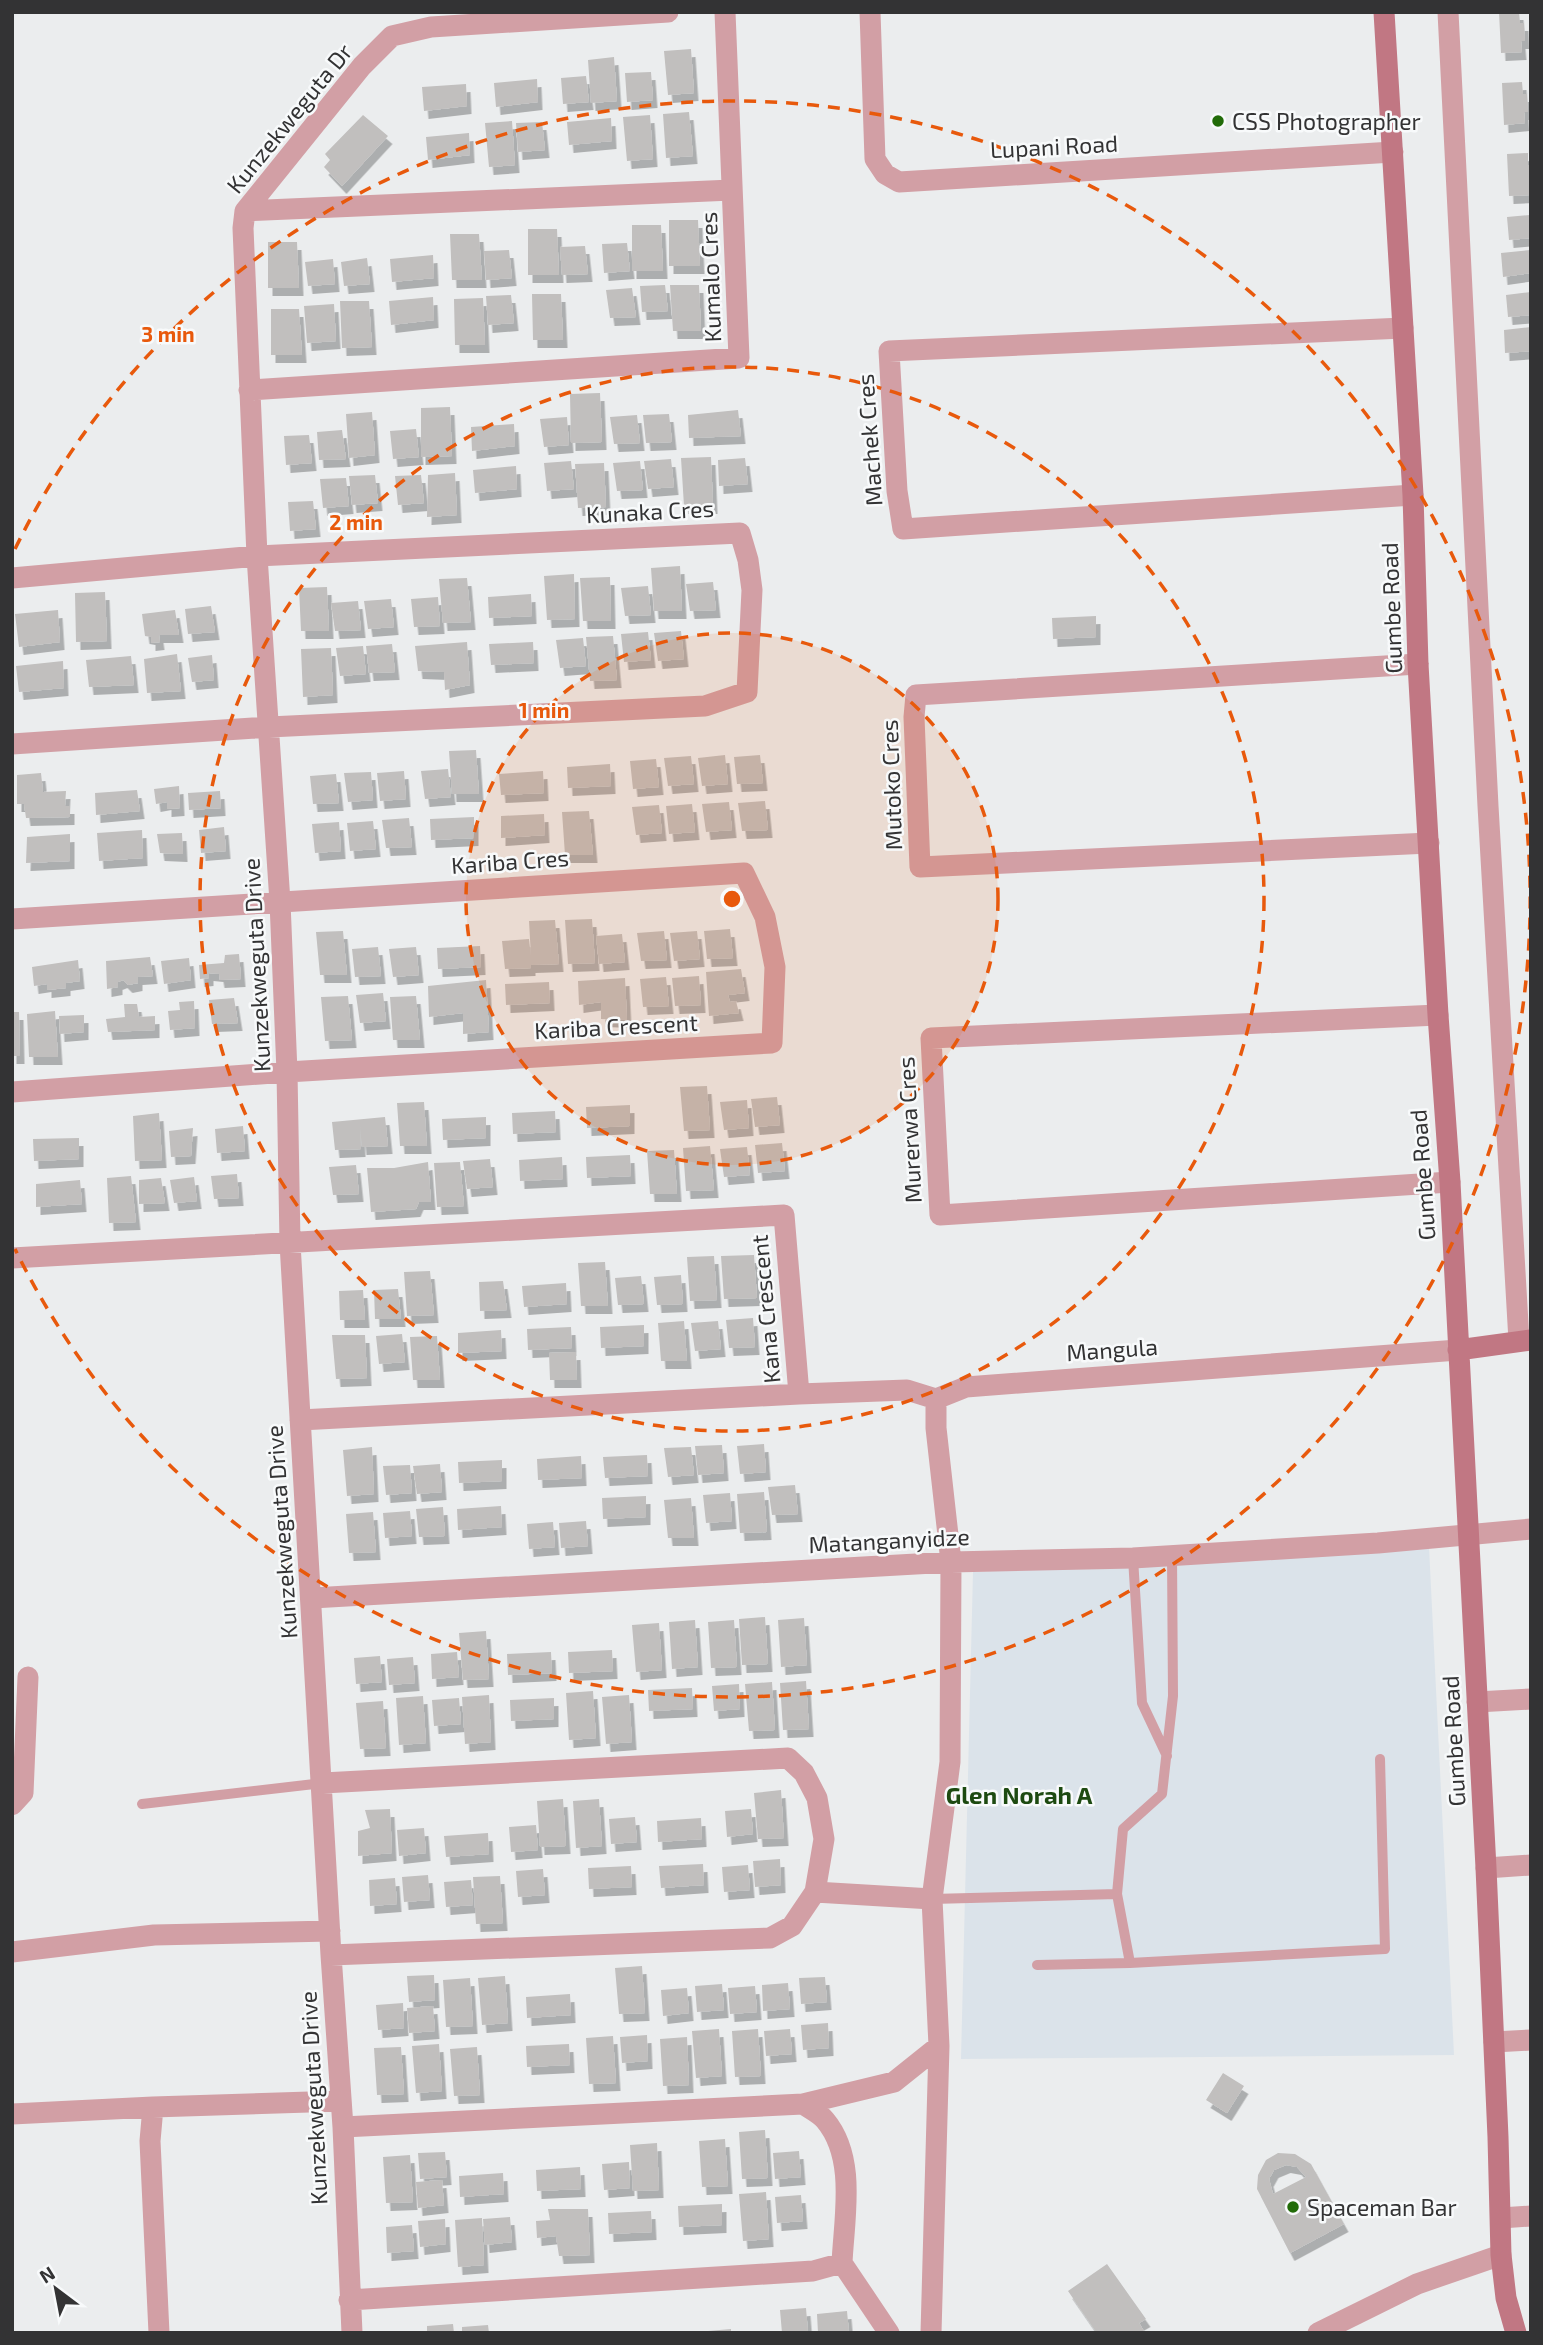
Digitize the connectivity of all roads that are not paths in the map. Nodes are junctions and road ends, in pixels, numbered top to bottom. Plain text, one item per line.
1 (668, 12) edge
2 (725, 12) edge
3 (870, 12) edge
4 (1384, 12) edge
5 (1448, 12) edge
6 (1393, 152) junction
7 (732, 190) junction
8 (245, 211) junction
9 (1403, 328) junction
10 (249, 390) junction
11 (1413, 495) junction
12 (257, 556) junction
13 (12, 578) edge
14 (1418, 664) junction
15 (269, 727) junction
16 (12, 744) edge
17 (1429, 843) junction
18 (744, 873) joint
19 (280, 902) junction
20 (12, 919) edge
21 (1437, 1015) junction
22 (287, 1072) junction
23 (12, 1092) edge
24 (1450, 1182) junction
25 (290, 1243) junction
26 (12, 1258) edge
27 (1525, 1340) edge
28 (1458, 1350) junction
29 (799, 1394) junction
30 (936, 1399) junction
31 (300, 1420) junction
32 (1531, 1529) edge
33 (1468, 1534) junction
34 (1172, 1555) junction
35 (1133, 1558) junction
36 (951, 1562) junction
37 (312, 1598) junction
38 (28, 1677) dead end
39 (1531, 1699) edge
40 (1477, 1702) junction
41 (1167, 1756) junction
42 (1380, 1759) dead end
43 (323, 1783) junction
44 (142, 1804) dead end
45 (12, 1805) edge
46 (1531, 1865) edge
47 (1486, 1868) junction
48 (815, 1892) junction
49 (1117, 1894) junction
50 (932, 1899) junction
51 (330, 1931) junction
52 (12, 1952) edge
53 (331, 1955) junction
54 (1130, 1963) junction
55 (1037, 1965) dead end
56 (1531, 2040) edge
57 (1494, 2042) junction
58 (939, 2046) junction
59 (341, 2101) junction
60 (803, 2104) junction
61 (153, 2107) junction
62 (12, 2114) edge
63 (343, 2127) junction
64 (1531, 2216) edge
65 (1501, 2218) junction
66 (1501, 2255) junction
67 (842, 2263) junction
68 (349, 2300) junction
69 (159, 2333) edge
70 (352, 2333) edge
71 (889, 2333) edge
72 (931, 2333) edge
73 (1318, 2333) edge
74 (1516, 2333) edge

1 - 8 street, Kunzekweguta Dr
2 - 7 street
3 - 6 street, Lupani Road
4 - 6 street, Gumbe Road
5 - 27 street
6 - 9 street, Gumbe Road
7 - 8 street, Kumalo Cres
7 - 10 street, Kumalo Cres
8 - 10 street, Kunzekweguta Dr
9 - 11 street, Gumbe Road
9 - 11 street, Machek Cres
10 - 12 street, Kunzekweguta Dr
11 - 14 street, Gumbe Road
12 - 13 street
12 - 15 street, Kunzekweguta Dr
12 - 15 street, Kunaka Cres
14 - 17 street, Gumbe Road
14 - 17 street, Mutoko Cres
15 - 16 street
15 - 19 street, Kunzekweguta Drive
17 - 21 street, Gumbe Road
18 - 19 street, Kariba Cres
18 - 22 street, Kariba Crescent
19 - 20 street, Kariba Cres
19 - 22 street, Kunzekweguta Drive
21 - 24 street, Gumbe Road
21 - 24 street, Murerwa Cres
22 - 23 street
22 - 25 street, Kunzekweguta Drive
24 - 28 street, Gumbe Road
25 - 26 street
25 - 29 street, Kana Crescent
25 - 31 street, Kunzekweguta Drive
27 - 28 street
28 - 30 street, Mangula
28 - 33 street, Gumbe Road
29 - 30 street
29 - 31 street, Kana Crescent
30 - 36 street
31 - 37 street, Kunzekweguta Drive
32 - 33 street, Matanganyidze
33 - 34 street, Matanganyidze
33 - 40 street, Gumbe Road
34 - 35 street, Matanganyidze
34 - 41 lane
35 - 36 street, Matanganyidze
35 - 41 lane
36 - 37 street, Matanganyidze
36 - 50 street
37 - 43 street, Kunzekweguta Drive
38 - 45 street
39 - 40 street
40 - 47 street, Gumbe Road
41 - 49 lane
42 - 54 lane
43 - 44 lane
43 - 48 street
43 - 51 street, Kunzekweguta Drive
46 - 47 street
47 - 57 street, Gumbe Road
48 - 50 street
48 - 53 street
49 - 50 lane
49 - 54 lane
50 - 58 street
51 - 52 street
51 - 53 street, Kunzekweguta Drive
53 - 59 street, Kunzekweguta Drive
54 - 55 lane
56 - 57 street
57 - 65 street, Gumbe Road
58 - 60 street
58 - 72 street
59 - 61 street
59 - 63 street, Kunzekweguta Drive
60 - 63 street
60 - 67 street
61 - 62 street
61 - 69 street
63 - 68 street, Kunzekweguta Drive
64 - 65 street
65 - 66 street, Gumbe Road
66 - 73 street
66 - 74 street, Gumbe Road
67 - 68 street
67 - 71 street
68 - 70 street, Kunzekweguta Drive

